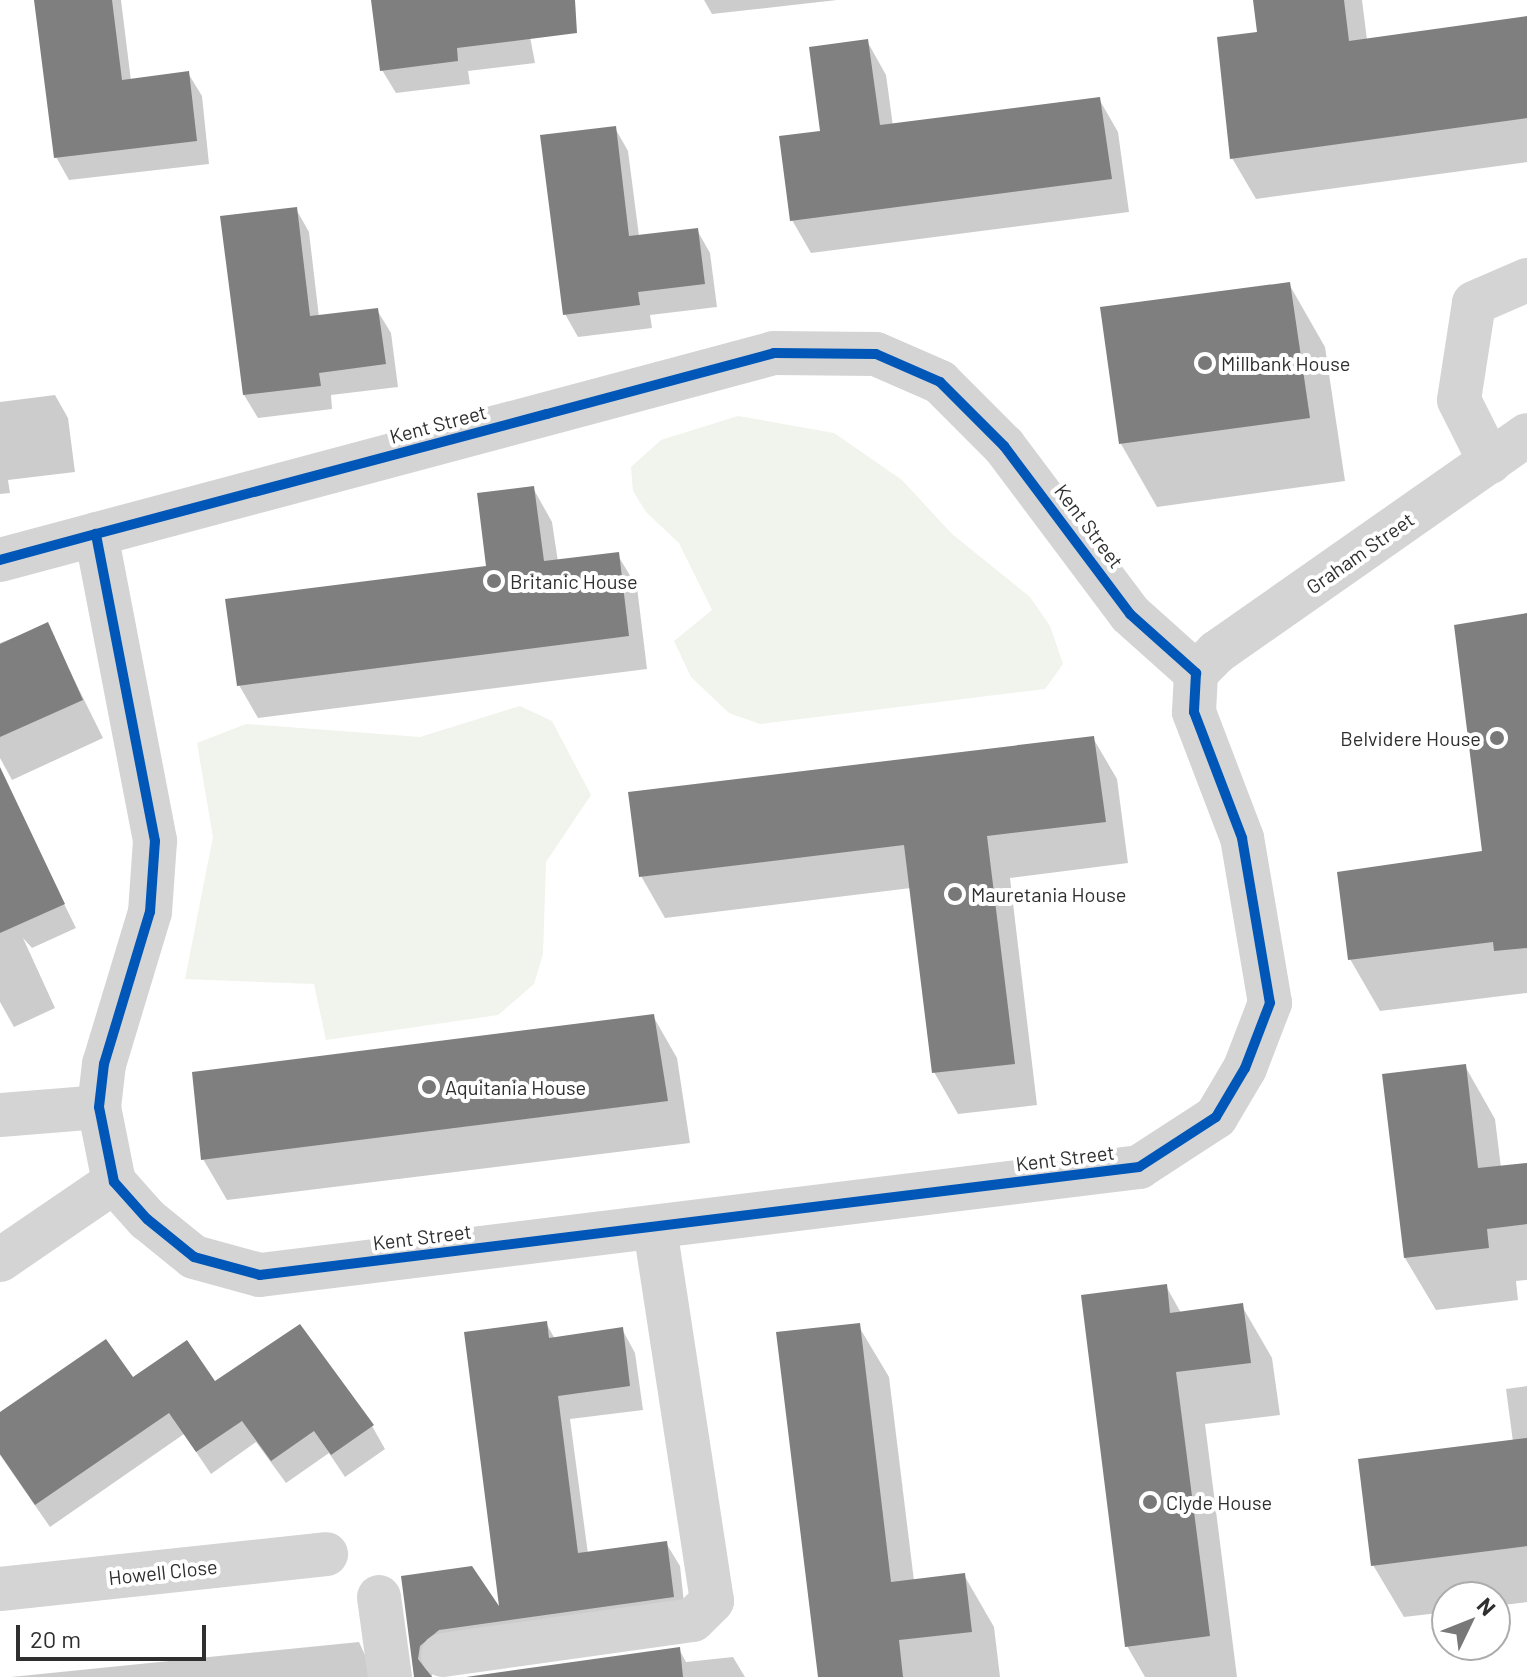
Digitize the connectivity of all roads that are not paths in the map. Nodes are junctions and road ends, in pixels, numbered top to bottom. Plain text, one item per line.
1 (1527, 280) edge
2 (1527, 435) edge
3 (1490, 462) junction
4 (96, 534) junction
5 (0, 560) edge
6 (1196, 673) junction
7 (99, 1107) junction
8 (0, 1115) edge
9 (114, 1182) junction
10 (655, 1227) junction
11 (0, 1260) edge
12 (326, 1554) dead end
13 (0, 1589) edge
14 (379, 1597) dead end
15 (443, 1655) dead end
16 (390, 1677) edge

1 - 3 street
2 - 3 street, Graham Street
3 - 6 street, Graham Street
4 - 5 street, Kent Street
4 - 6 street, Kent Street
4 - 7 street
6 - 10 street, Kent Street
7 - 8 street
7 - 9 street
9 - 10 street, Kent Street
9 - 11 street
10 - 15 street
12 - 13 street, Howell Close
14 - 16 street

